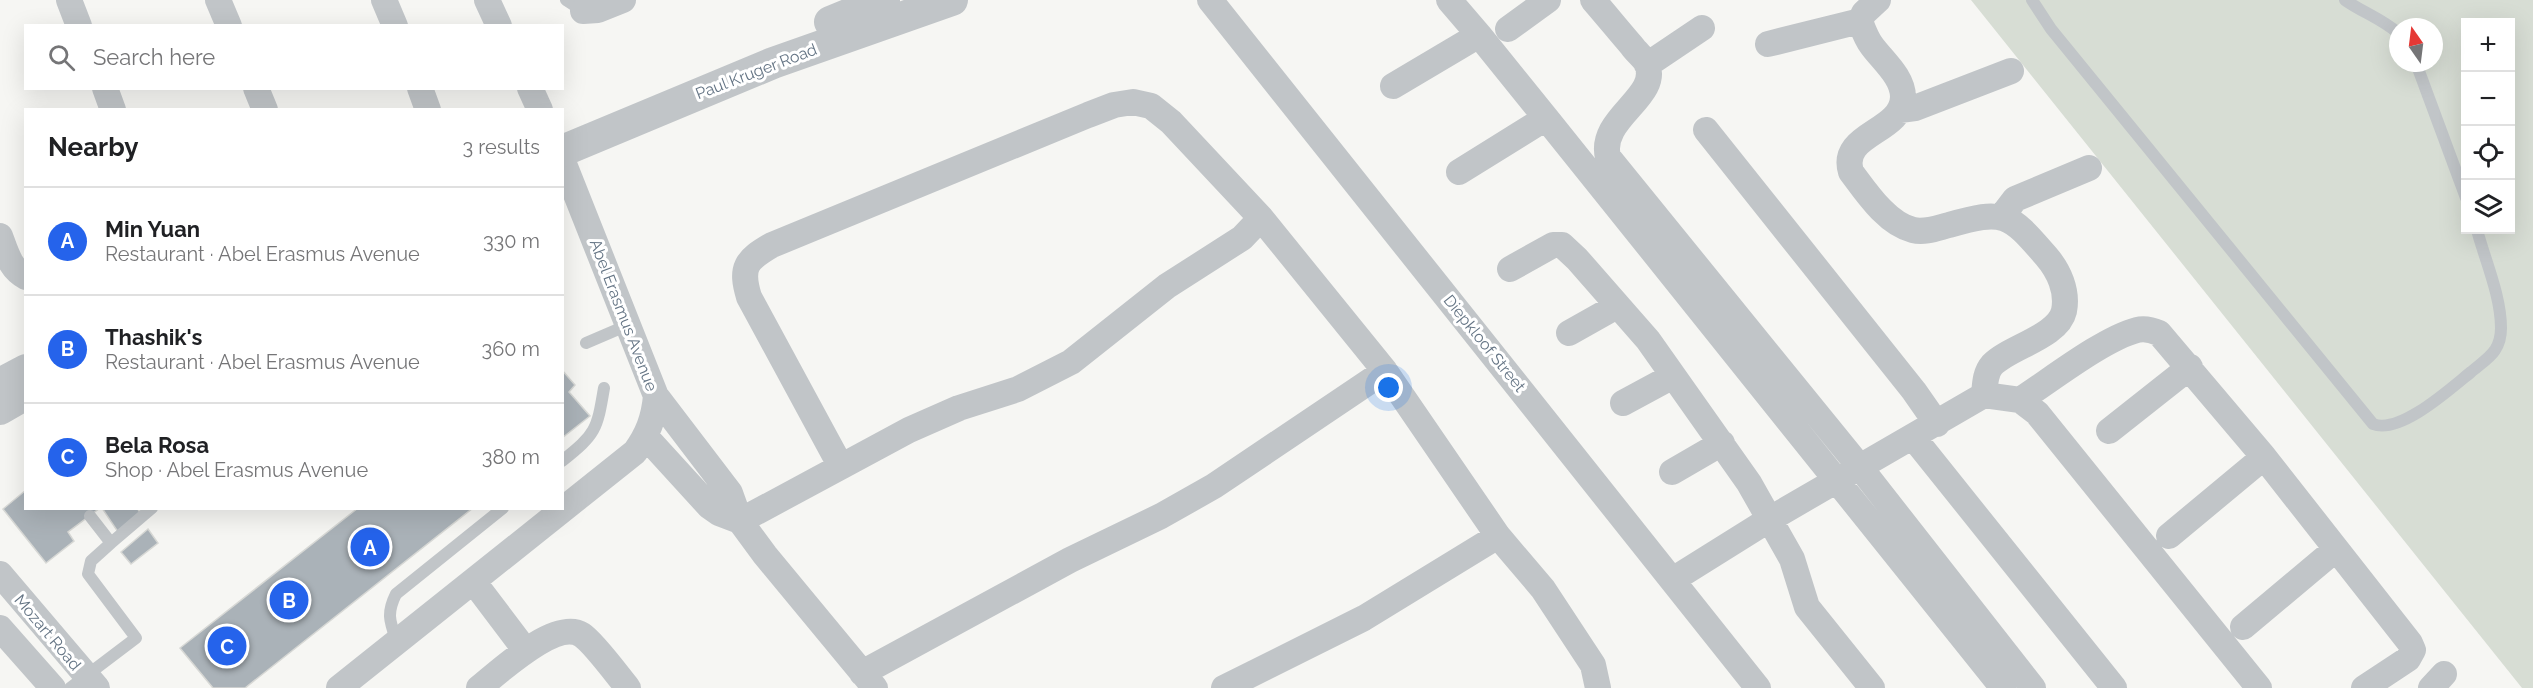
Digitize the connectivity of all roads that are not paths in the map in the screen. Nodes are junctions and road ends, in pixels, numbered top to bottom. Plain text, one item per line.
1 (69, 0) edge
2 (218, 0) edge
3 (384, 0) edge
4 (487, 0) edge
5 (623, 0) edge
6 (884, 0) edge
7 (952, 0) edge
8 (1210, 0) edge
9 (1449, 0) edge
10 (1548, 0) edge
11 (1593, 0) edge
12 (1878, 0) edge
13 (2032, 0) edge
14 (2345, 0) edge
15 (574, 5) edge
16 (1860, 21) junction
17 (78, 24) edge
18 (228, 24) edge
19 (393, 24) edge
20 (498, 24) edge
21 (2389, 25) edge
22 (1702, 28) dead end
23 (1508, 29) dead end
24 (1479, 34) junction
25 (1768, 44) dead end
26 (1647, 65) junction
27 (2011, 71) dead end
28 (2419, 72) edge
29 (1393, 86) dead end
30 (106, 90) edge
31 (257, 90) edge
32 (421, 90) edge
33 (531, 90) edge
34 (112, 108) edge
35 (264, 108) edge
36 (427, 108) edge
37 (539, 108) edge
38 (1900, 110) junction
39 (1546, 118) junction
40 (1706, 130) dead end
41 (564, 131) edge
42 (564, 150) edge
43 (564, 164) edge
44 (2089, 168) dead end
45 (1459, 172) dead end
46 (2461, 184) edge
47 (2002, 216) junction
48 (1261, 218) junction
49 (2478, 234) edge
50 (0, 236) edge
51 (1510, 269) dead end
52 (24, 276) edge
53 (1617, 306) junction
54 (628, 325) junction
55 (1569, 333) dead end
56 (586, 343) dead end
57 (2190, 368) junction
58 (1385, 371) junction
59 (24, 374) edge
60 (1673, 376) junction
61 (604, 388) dead end
62 (1984, 395) junction
63 (656, 396) junction
64 (2020, 400) junction
65 (10, 402) edge
66 (1623, 403) dead end
67 (1937, 424) junction
68 (2109, 431) dead end
69 (646, 437) junction
70 (1913, 437) junction
71 (1722, 443) junction
72 (2264, 457) junction
73 (564, 459) edge
74 (840, 465) junction
75 (1859, 466) junction
76 (1672, 472) dead end
77 (1838, 481) junction
78 (564, 509) edge
79 (150, 510) edge
80 (501, 510) edge
81 (562, 510) edge
82 (90, 516) dead end
83 (1770, 519) junction
84 (740, 521) junction
85 (1498, 536) junction
86 (2169, 536) dead end
87 (111, 543) junction
88 (2336, 549) junction
89 (0, 574) edge
90 (1674, 579) junction
91 (473, 581) junction
92 (2243, 627) dead end
93 (0, 628) edge
94 (397, 642) junction
95 (526, 651) junction
96 (868, 680) edge
97 (84, 684) edge
98 (53, 688) edge
99 (339, 688) edge
100 (478, 688) edge
101 (628, 688) edge
102 (1224, 688) edge
103 (1598, 688) edge
104 (1758, 688) edge
105 (1872, 688) edge
106 (2003, 688) edge
107 (2033, 688) edge
108 (2114, 688) edge
109 (2259, 688) edge
110 (2364, 688) edge

1 - 17 street
2 - 18 street
3 - 19 street
4 - 20 street
5 - 15 street
6 - 41 street, Paul Kruger Road
7 - 42 street, Paul Kruger Road
8 - 90 street, Diepkloof Street
9 - 24 street
10 - 23 street
11 - 26 street
12 - 16 street
13 - 49 lane
14 - 21 lane
16 - 25 street
16 - 38 street
22 - 26 street
24 - 29 street
24 - 39 street
26 - 75 street
27 - 38 street
28 - 46 lane
30 - 34 street
31 - 35 street
32 - 36 street
33 - 37 street
38 - 47 street
39 - 45 street
39 - 77 street
40 - 67 street
43 - 54 street, Abel Erasmus Avenue
44 - 47 street
47 - 62 street
48 - 58 street
48 - 74 street
48 - 74 street
50 - 52 street
51 - 53 street
53 - 55 street
53 - 60 street
54 - 56 lane
54 - 63 street, Abel Erasmus Avenue
57 - 64 street
57 - 68 street
57 - 72 street
58 - 85 street
58 - 96 street
59 - 65 street
60 - 66 street
60 - 71 street
61 - 73 lane
62 - 64 street
62 - 67 street
63 - 69 street, Abel Erasmus Avenue
63 - 84 street
64 - 109 street
67 - 70 street
69 - 78 street, Abel Erasmus Avenue
69 - 84 street
70 - 75 street
70 - 108 street
71 - 76 street
71 - 83 street
72 - 86 street
72 - 88 street
74 - 84 street
75 - 77 street
75 - 107 street
77 - 83 street
77 - 106 street
79 - 87 lane
80 - 94 lane
81 - 91 street, Abel Erasmus Avenue
82 - 87 lane
83 - 90 street
83 - 105 street
84 - 96 street
85 - 102 street
85 - 103 street
87 - 97 lane
88 - 92 street
88 - 110 street
89 - 97 street, Mozart Road
90 - 104 street, Diepkloof Street
91 - 94 street, Abel Erasmus Avenue
91 - 95 street
93 - 98 street, Mozart Road
94 - 99 street, Abel Erasmus Avenue
95 - 100 street
95 - 101 street

